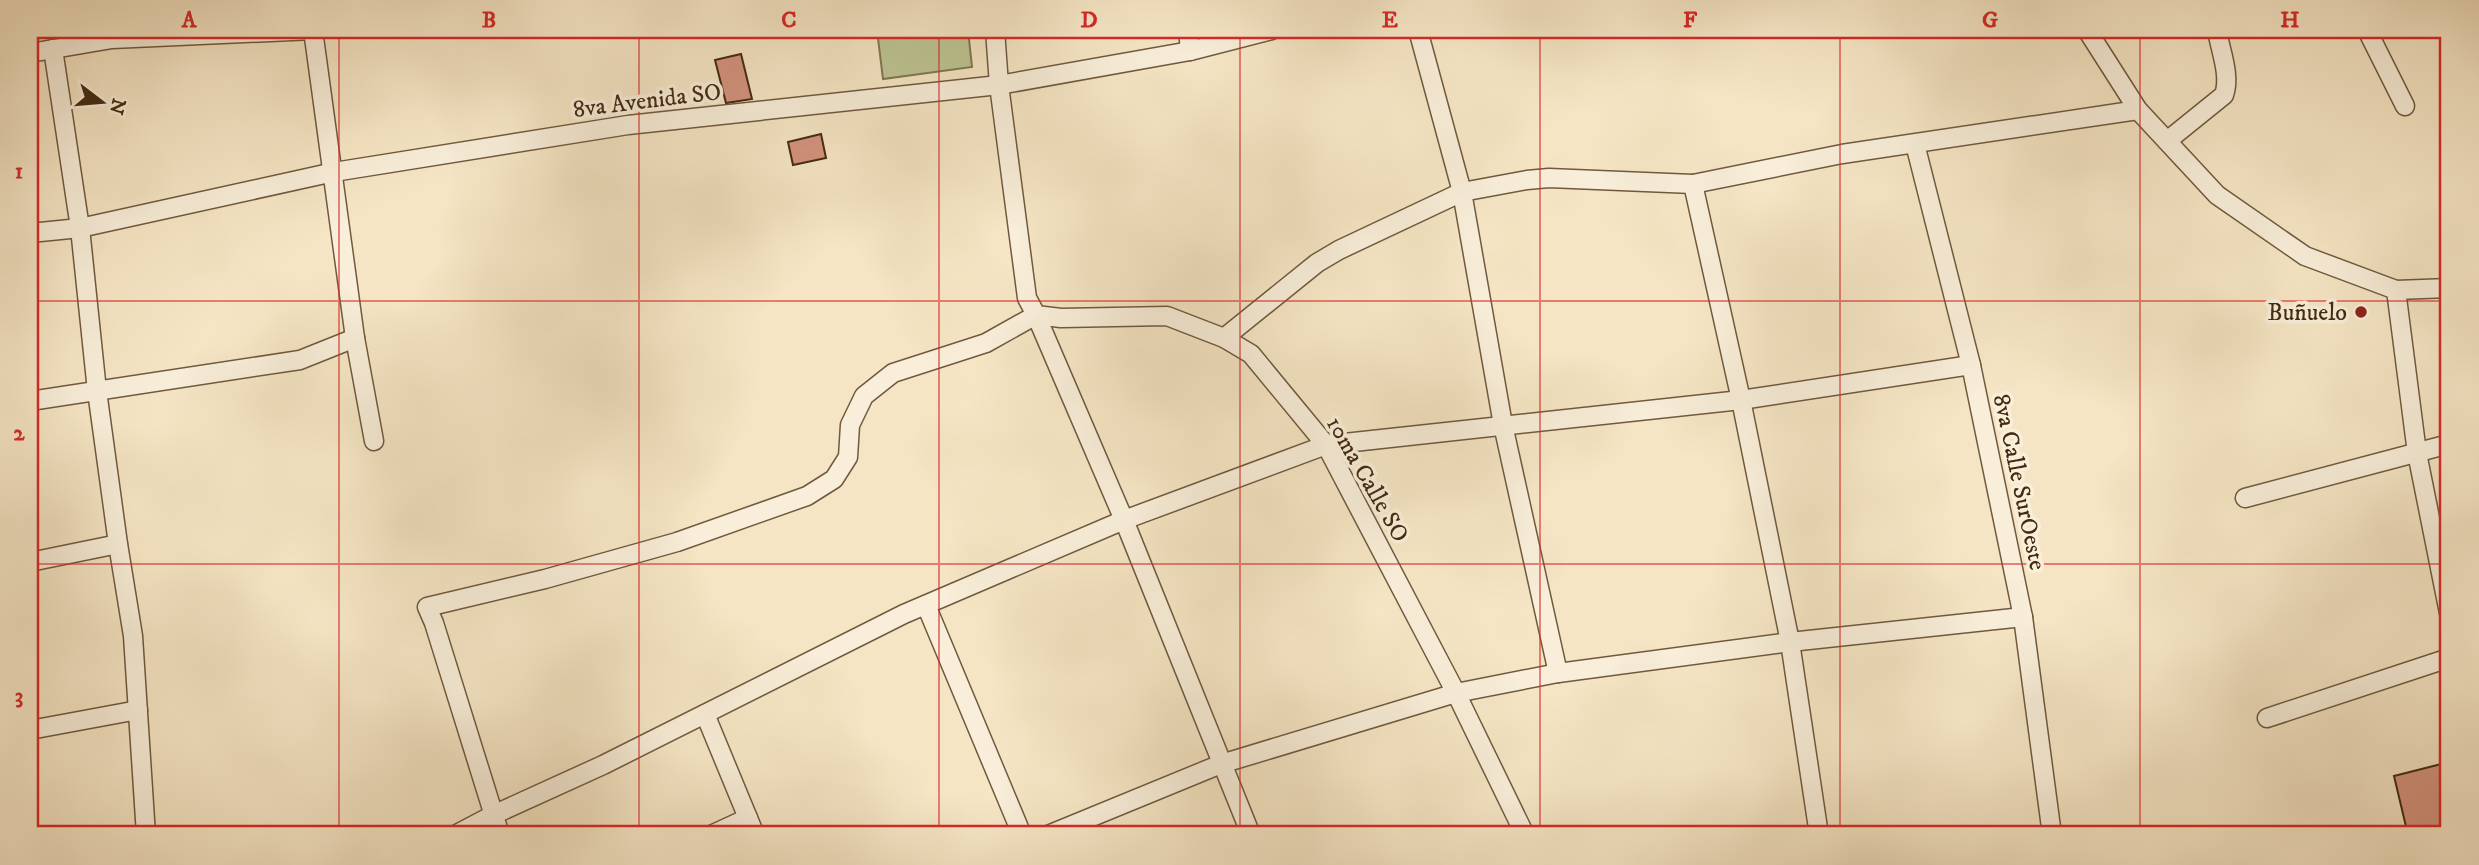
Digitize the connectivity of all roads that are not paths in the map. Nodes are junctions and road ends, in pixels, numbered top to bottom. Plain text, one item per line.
1 (313, 30) edge
2 (995, 30) edge
3 (1188, 30) edge
4 (1272, 30) edge
5 (1418, 30) edge
6 (2087, 30) edge
7 (2217, 30) edge
8 (2367, 30) edge
9 (53, 49) junction
10 (1190, 51) junction
11 (30, 53) edge
12 (999, 85) junction
13 (2405, 106) dead end
14 (2138, 110) junction
15 (2167, 141) junction
16 (1915, 144) junction
17 (334, 172) junction
18 (1693, 184) junction
19 (1462, 192) junction
20 (80, 228) junction
21 (30, 233) edge
22 (2449, 288) edge
23 (2396, 290) junction
24 (1036, 315) junction
25 (355, 338) junction
26 (1224, 338) junction
27 (1971, 365) junction
28 (97, 391) junction
29 (1741, 400) junction
30 (30, 401) edge
31 (1503, 425) junction
32 (374, 441) dead end
33 (2449, 444) edge
34 (1326, 445) junction
35 (2417, 453) junction
36 (2245, 498) dead end
37 (1124, 520) junction
38 (118, 544) junction
39 (30, 562) edge
40 (926, 605) junction
41 (2449, 612) edge
42 (2023, 617) junction
43 (1790, 642) junction
44 (2449, 658) edge
45 (1558, 673) junction
46 (1456, 693) junction
47 (138, 710) junction
48 (705, 714) junction
49 (2267, 718) dead end
50 (30, 730) edge
51 (1221, 764) junction
52 (492, 815) junction
53 (748, 818) junction
54 (146, 835) edge
55 (455, 835) edge
56 (500, 835) edge
57 (711, 835) edge
58 (755, 835) edge
59 (1022, 835) edge
60 (1048, 835) edge
61 (1251, 835) edge
62 (1525, 835) edge
63 (1819, 835) edge
64 (2052, 835) edge

1 - 9 street
1 - 17 street
2 - 12 street
3 - 10 street
4 - 10 street, 8va Avenida SO
5 - 19 street
6 - 14 street
7 - 15 street
8 - 13 street
9 - 11 street
9 - 20 street
10 - 12 street, 8va Avenida SO
12 - 17 street, 8va Avenida SO
12 - 24 street
14 - 15 street
14 - 16 street
15 - 23 street
16 - 18 street
16 - 27 street, 8va Calle SurOeste
17 - 20 street, 8va Avenida SO
17 - 25 street
18 - 19 street
18 - 29 street
19 - 26 street
19 - 31 street
20 - 21 street, 8va Avenida SO
20 - 28 street
22 - 23 street
23 - 35 street
24 - 26 street, 10ma Calle SO
24 - 37 street
24 - 52 street
25 - 28 street
25 - 32 street
26 - 34 street, 10ma Calle SO
27 - 29 street
27 - 42 street, 8va Calle SurOeste
28 - 30 street
28 - 38 street
29 - 31 street
29 - 43 street
31 - 34 street
31 - 45 street
33 - 35 street
34 - 37 street
34 - 46 street, 10ma Calle SO
35 - 36 street
35 - 41 street
37 - 40 street
37 - 51 street
38 - 39 street
38 - 47 street
40 - 48 street
40 - 59 street
42 - 43 street
42 - 64 street, 8va Calle SurOeste
43 - 45 street
43 - 63 street
44 - 49 street
45 - 46 street
46 - 51 street
46 - 62 street, 10ma Calle SO
47 - 50 street
47 - 54 street
48 - 52 street
48 - 53 street
51 - 60 street
51 - 61 street
52 - 55 street
52 - 56 street
53 - 57 street
53 - 58 street

